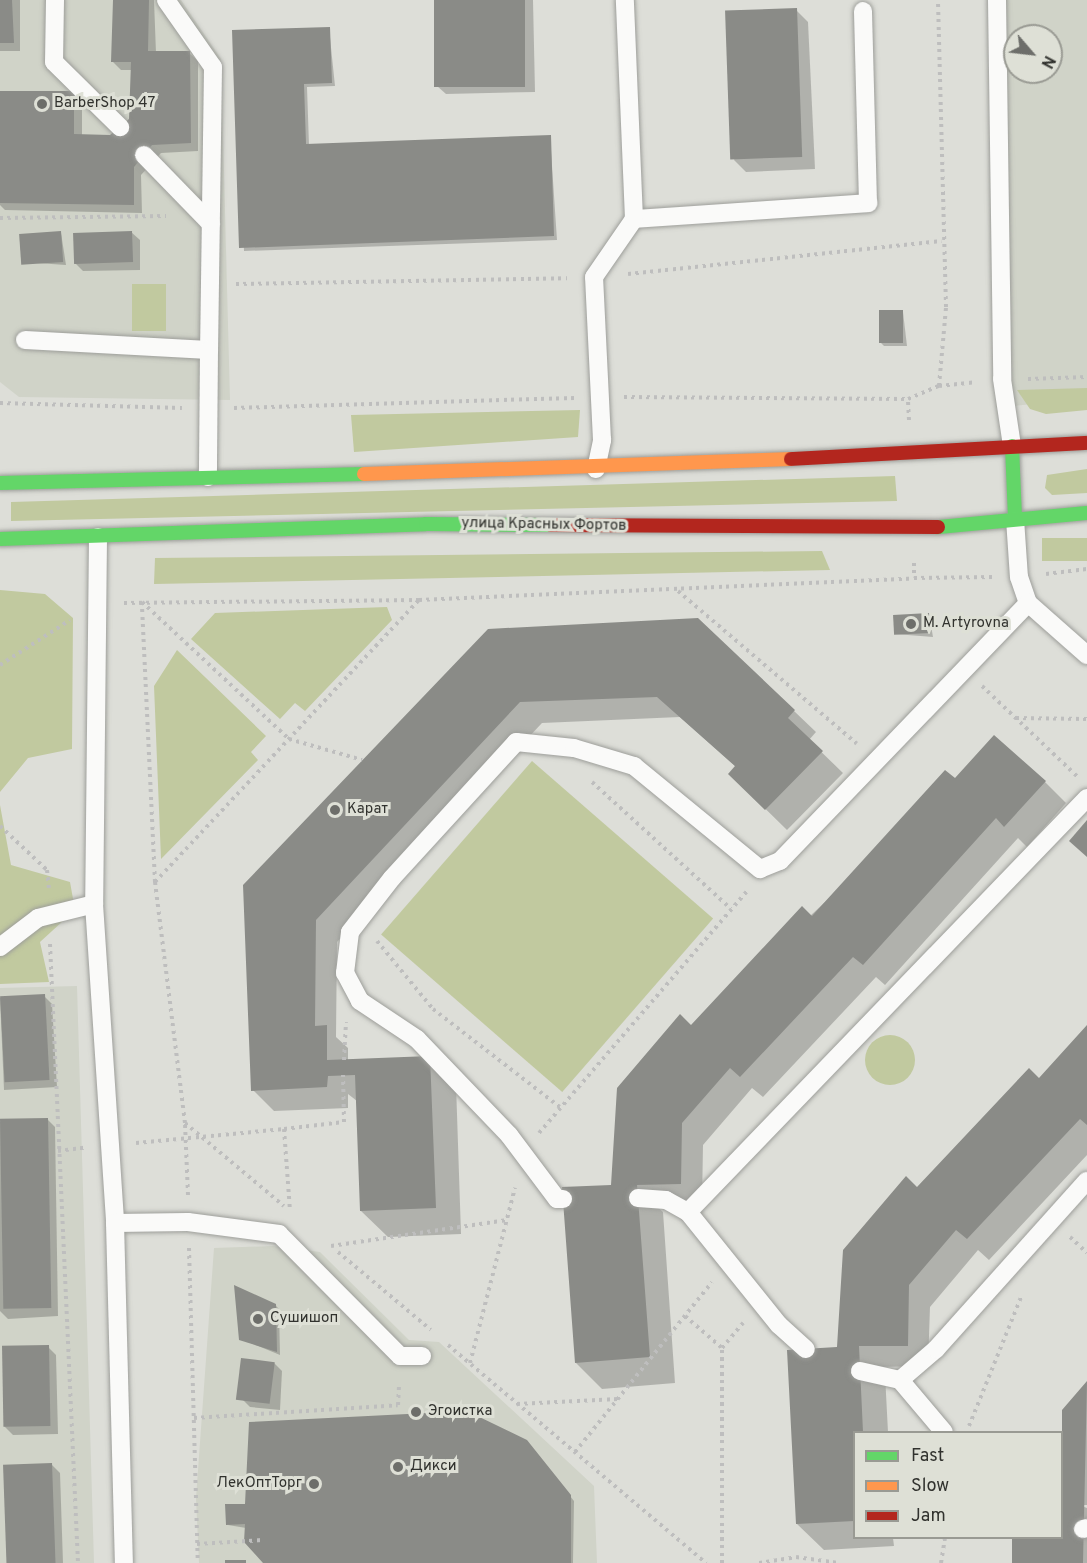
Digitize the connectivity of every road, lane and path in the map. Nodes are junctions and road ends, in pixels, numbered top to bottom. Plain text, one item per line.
1 (55, 0) edge
2 (166, 0) edge
3 (625, 0) edge
4 (938, 0) edge
5 (997, 0) edge
6 (863, 11) dead end
7 (120, 127) dead end
8 (144, 155) dead end
9 (0, 218) edge
10 (634, 219) junction
11 (211, 224) junction
12 (941, 241) junction
13 (594, 278) junction
14 (212, 284) junction
15 (25, 340) dead end
16 (208, 350) junction
17 (597, 397) junction
18 (908, 399) junction
19 (0, 403) edge
20 (205, 409) junction
21 (1087, 443) edge
22 (1012, 446) junction
23 (910, 449) junction
24 (596, 468) junction
25 (208, 477) junction
26 (0, 483) edge
27 (1087, 513) edge
28 (1015, 519) junction
29 (913, 529) junction
30 (98, 537) junction
31 (0, 539) edge
32 (1087, 569) edge
33 (1019, 577) junction
34 (914, 578) junction
35 (677, 590) junction
36 (419, 600) junction
37 (142, 602) junction
38 (1028, 603) junction
39 (1087, 656) edge
40 (964, 669) junction
41 (1015, 718) junction
42 (1087, 719) edge
43 (289, 740) junction
44 (362, 760) dead end
45 (875, 760) junction
46 (584, 775) dead end
47 (1087, 785) edge
48 (1087, 798) edge
49 (0, 826) edge
50 (769, 865) junction
51 (155, 882) junction
52 (94, 904) junction
53 (731, 909) junction
54 (52, 918) junction
55 (374, 937) dead end
56 (0, 947) edge
57 (360, 1000) junction
58 (344, 1060) dead end
59 (344, 1075) dead end
60 (560, 1107) junction
61 (284, 1130) junction
62 (201, 1136) dead end
63 (524, 1152) junction
64 (1087, 1181) edge
65 (562, 1198) dead end
66 (638, 1198) dead end
67 (290, 1211) dead end
68 (688, 1212) junction
69 (507, 1220) junction
70 (188, 1222) junction
71 (115, 1223) junction
72 (331, 1246) dead end
73 (728, 1262) junction
74 (1026, 1284) dead end
75 (760, 1302) junction
76 (685, 1316) junction
77 (722, 1348) junction
78 (806, 1349) dead end
79 (400, 1356) junction
80 (422, 1356) dead end
81 (470, 1363) dead end
82 (860, 1371) dead end
83 (900, 1380) junction
84 (618, 1399) junction
85 (517, 1404) dead end
86 (194, 1418) junction
87 (943, 1431) edge
88 (967, 1431) edge
89 (575, 1452) dead end
90 (945, 1539) edge
91 (197, 1544) junction
92 (78, 1563) edge
93 (123, 1563) edge
94 (198, 1563) edge
95 (722, 1563) edge
96 (759, 1563) edge
97 (838, 1563) edge
98 (941, 1563) edge

1 - 7 lane
2 - 11 lane
3 - 10 lane
4 - 12 path
5 - 22 lane
6 - 10 lane
8 - 11 lane
9 - 11 path
10 - 13 lane
11 - 14 lane
12 - 13 path
12 - 18 path
13 - 14 path
13 - 17 lane
14 - 16 lane
15 - 16 lane
16 - 20 lane
17 - 18 path
17 - 20 path
17 - 24 lane
18 - 23 path
19 - 20 path
20 - 25 lane
21 - 22 street
22 - 23 street
22 - 28 street
23 - 24 street
24 - 25 street
25 - 26 street
27 - 28 street, улица Красных Фортов
28 - 29 street, улица Красных Фортов
28 - 33 lane
29 - 30 street, улица Красных Фортов
29 - 34 path
30 - 31 street, улица Красных Фортов
30 - 52 lane
32 - 33 path
33 - 34 path
33 - 38 lane
34 - 35 path
35 - 36 path
35 - 45 path
36 - 37 path
36 - 43 path
37 - 43 path
37 - 51 path
38 - 39 lane
38 - 40 lane
40 - 41 path
40 - 45 lane
41 - 42 path
41 - 47 path
43 - 44 path
43 - 51 path
45 - 50 lane
46 - 53 path
48 - 68 lane
49 - 54 path
50 - 53 path
50 - 57 lane
51 - 70 path
52 - 54 lane
52 - 71 lane
53 - 60 path
54 - 56 lane
54 - 92 path
55 - 60 path
57 - 58 path
57 - 63 lane
59 - 61 path
60 - 63 path
61 - 62 path
61 - 67 path
63 - 65 lane
63 - 69 path
64 - 83 lane
66 - 68 lane
68 - 73 lane
69 - 72 path
69 - 81 path
70 - 71 lane
70 - 79 lane
70 - 86 path
71 - 93 lane
73 - 75 lane
73 - 76 path
74 - 88 path
75 - 77 path
75 - 78 lane
76 - 77 path
76 - 84 path
77 - 95 path
79 - 80 lane
79 - 86 path
82 - 83 lane
83 - 87 lane
84 - 85 path
84 - 89 path
86 - 91 path
90 - 98 path
91 - 91 path
91 - 94 path
96 - 97 path

